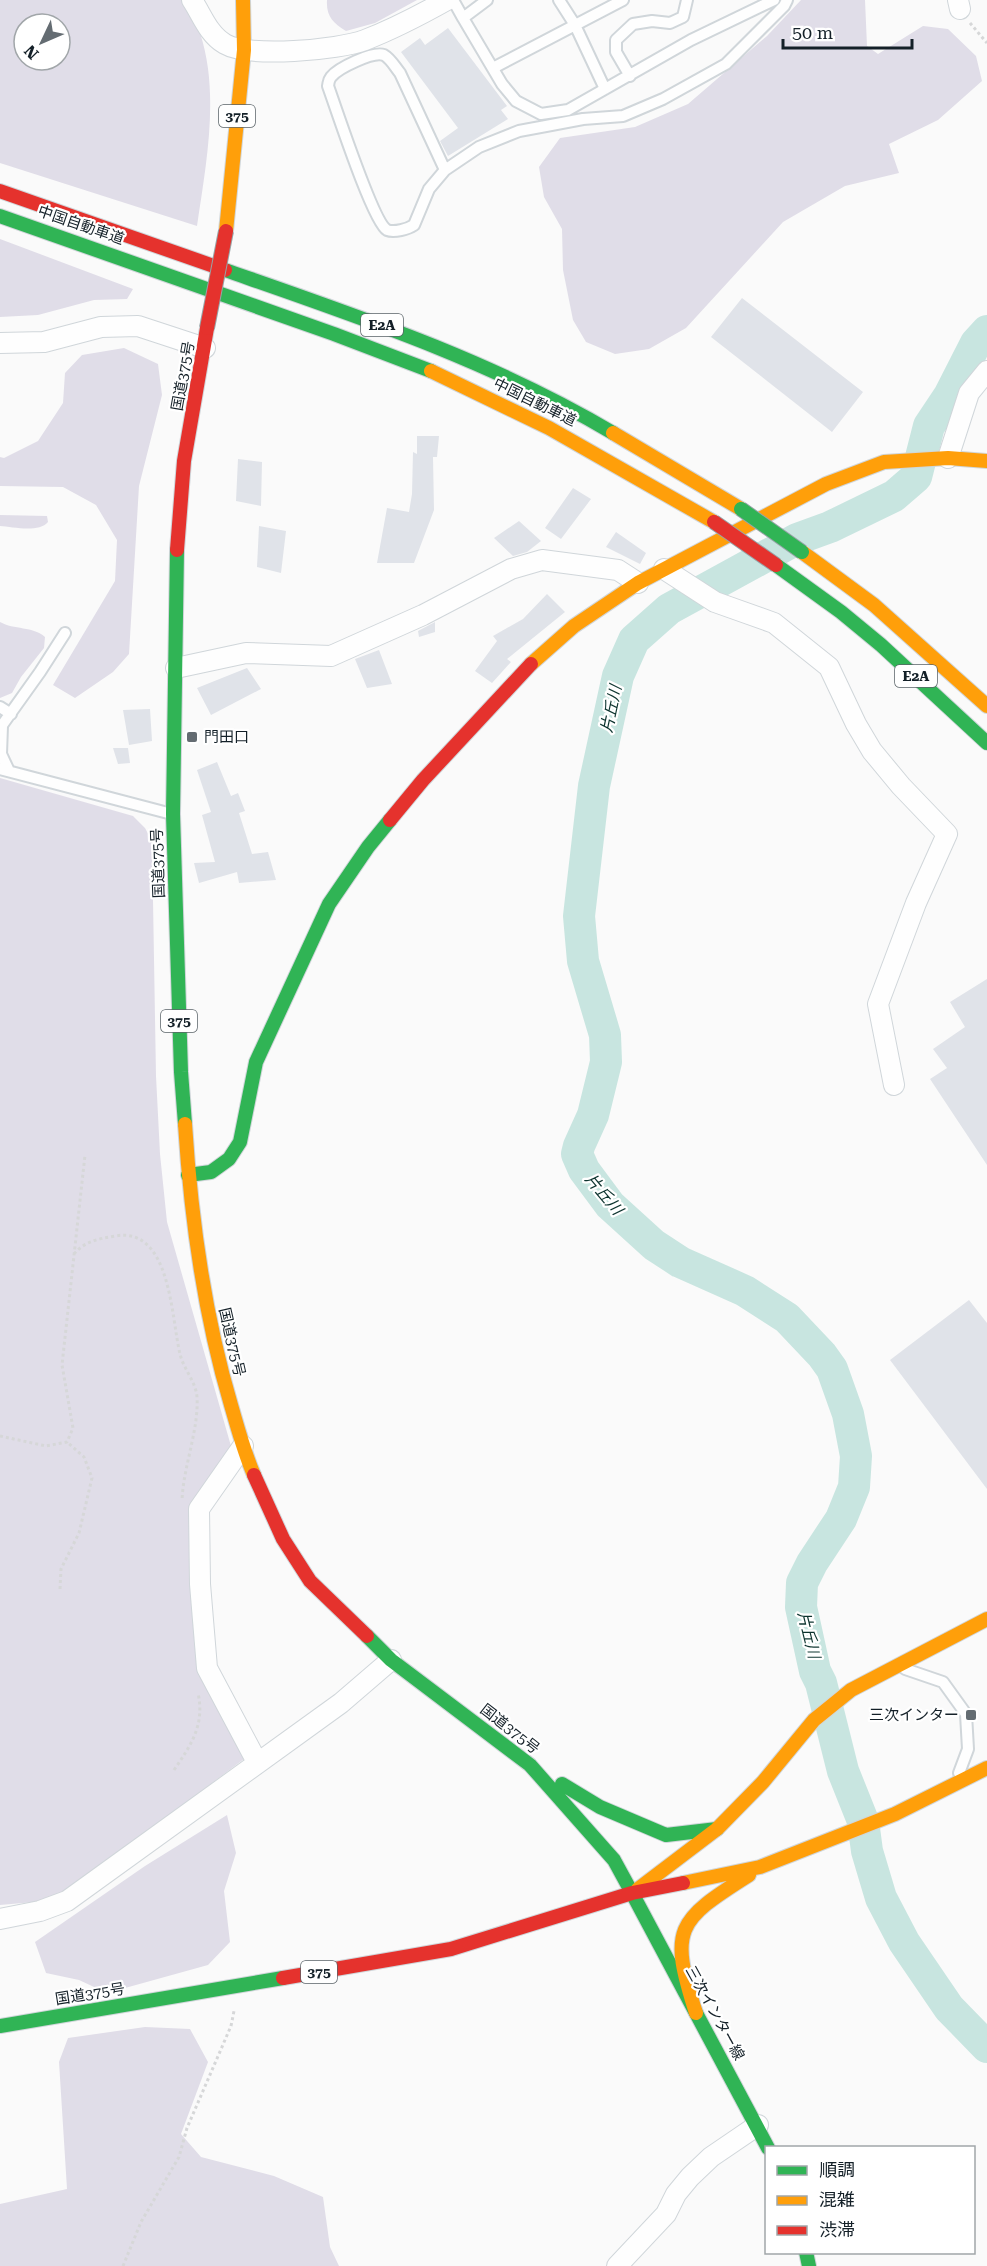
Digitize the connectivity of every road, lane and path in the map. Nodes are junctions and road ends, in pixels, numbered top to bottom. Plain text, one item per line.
1 (192, 0) edge
2 (243, 0) edge
3 (447, 0) edge
4 (453, 0) edge
5 (487, 0) edge
6 (560, 0) edge
7 (623, 0) edge
8 (687, 0) edge
9 (774, 0) edge
10 (787, 0) edge
11 (959, 5) edge
12 (463, 18) junction
13 (575, 25) junction
14 (987, 43) edge
15 (244, 50) junction
16 (493, 68) junction
17 (630, 76) junction
18 (605, 89) junction
19 (445, 170) junction
20 (0, 191) edge
21 (0, 216) edge
22 (206, 338) junction
23 (0, 343) edge
24 (987, 371) edge
25 (948, 458) junction
26 (987, 461) edge
27 (664, 569) junction
28 (638, 583) junction
29 (874, 605) junction
30 (841, 612) junction
31 (65, 633) dead end
32 (176, 668) junction
33 (987, 697) edge
34 (987, 706) edge
35 (0, 707) edge
36 (11, 714) junction
37 (1, 727) edge
38 (987, 743) edge
39 (987, 756) edge
40 (4, 770) edge
41 (173, 814) junction
42 (894, 1085) dead end
43 (85, 1155) dead end
44 (188, 1175) junction
45 (74, 1254) junction
46 (0, 1436) edge
47 (67, 1442) junction
48 (243, 1446) junction
49 (182, 1507) dead end
50 (60, 1589) dead end
51 (987, 1618) edge
52 (391, 1660) junction
53 (896, 1666) junction
54 (196, 1684) dead end
55 (257, 1762) junction
56 (530, 1765) junction
57 (987, 1768) edge
58 (174, 1770) dead end
59 (954, 1786) junction
60 (717, 1829) junction
61 (760, 1867) junction
62 (632, 1893) junction
63 (0, 1919) edge
64 (239, 1986) junction
65 (696, 2013) junction
66 (0, 2026) edge
67 (758, 2125) junction
68 (767, 2146) edge
69 (123, 2266) edge
70 (617, 2266) edge

1 - 15 street
2 - 15 main road, 国道375号 / 375
3 - 15 street
4 - 12 lane
5 - 12 lane
6 - 13 lane
7 - 13 lane
8 - 17 lane
9 - 17 lane
10 - 19 lane
11 - 14 path
12 - 16 lane
13 - 16 lane
13 - 18 lane
15 - 22 main road, 国道375号 / 375, bridge
16 - 18 lane
17 - 18 lane
19 - 19 lane
20 - 29 main road, 中国自動車道 / E2A, bridge
21 - 30 main road, 中国自動車道 / E2A, bridge
22 - 23 street
22 - 32 main road, 国道375号 / 375
24 - 25 street
25 - 26 main road
25 - 27 main road
27 - 28 main road
27 - 42 street
28 - 32 street
28 - 44 main road
29 - 33 main road
29 - 34 main road, 中国自動車道 / E2A
30 - 38 main road, 中国自動車道 / E2A
30 - 39 main road
31 - 36 lane
32 - 41 main road, 国道375号 / 375
35 - 36 lane
36 - 37 lane
37 - 40 lane
40 - 41 lane
41 - 44 main road, 国道375号 / 375
43 - 45 path
44 - 48 main road, 国道375号 / 375
45 - 47 path
45 - 49 path
46 - 47 path
47 - 50 path
48 - 52 main road, 国道375号 / 375
48 - 55 street
51 - 53 main road
52 - 55 street
52 - 56 main road, 国道375号 / 375
53 - 59 lane
53 - 60 main road
54 - 58 path
55 - 63 street
56 - 60 main road
56 - 62 main road, 国道375号 / 375
57 - 59 main road
59 - 61 main road
60 - 62 main road
61 - 62 main road
61 - 65 main road
62 - 64 main road, 国道375号 / 375
62 - 65 main road, 三次インター線
64 - 66 main road, 国道375号 / 375
64 - 69 path
65 - 67 main road, 三次インター線
67 - 68 main road, 三次インター線
67 - 70 street

